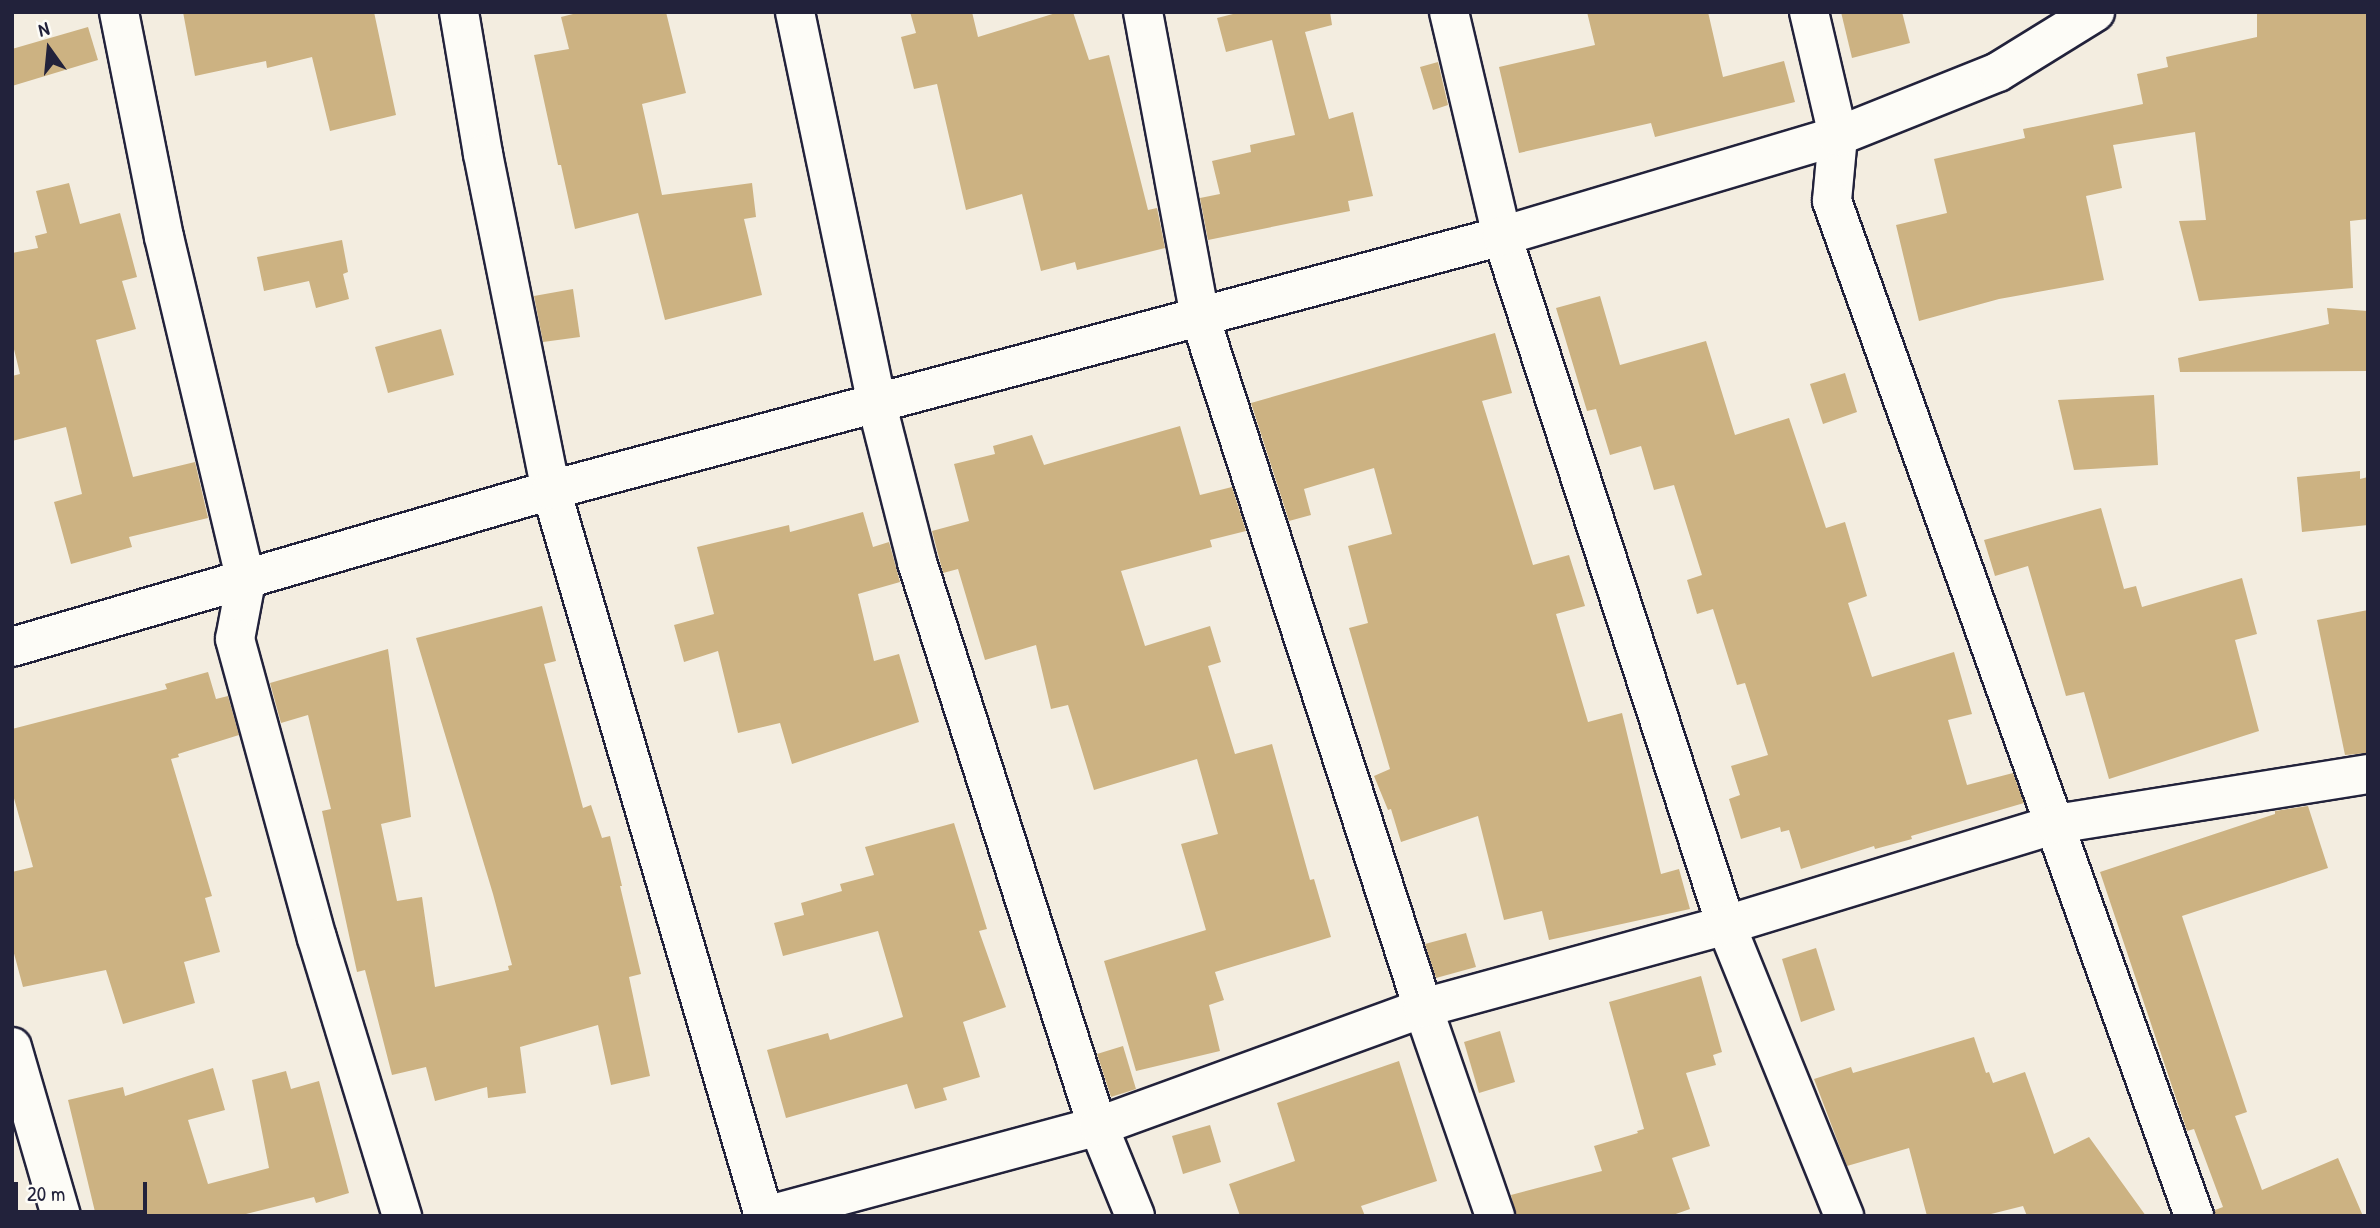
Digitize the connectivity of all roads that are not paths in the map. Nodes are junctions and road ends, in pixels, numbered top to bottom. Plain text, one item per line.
1 (119, 12) edge
2 (459, 12) edge
3 (795, 12) edge
4 (1143, 12) edge
5 (1449, 12) edge
6 (1809, 12) edge
7 (2095, 12) edge
8 (1838, 136) junction
9 (1502, 236) junction
10 (1199, 317) junction
11 (877, 405) junction
12 (551, 490) junction
13 (246, 581) junction
14 (12, 647) edge
15 (2368, 774) edge
16 (2056, 824) junction
17 (1726, 925) junction
18 (1423, 1008) junction
19 (12, 1047) edge
20 (1099, 1126) junction
21 (61, 1216) edge
22 (402, 1216) edge
23 (765, 1216) edge
24 (1135, 1216) edge
25 (1494, 1216) edge
26 (1844, 1216) edge
27 (2194, 1216) edge

1 - 13 street
2 - 12 street
3 - 11 street
4 - 10 street
5 - 9 street
6 - 8 street
7 - 8 street
8 - 9 street
8 - 16 street
9 - 10 street
9 - 17 street
10 - 11 street
10 - 18 street
11 - 12 street
11 - 20 street
12 - 13 street
12 - 23 street
13 - 14 street
13 - 22 street
15 - 16 street
16 - 17 street
16 - 27 street
17 - 18 street
17 - 26 street
18 - 20 street
18 - 25 street
19 - 21 street
20 - 23 street
20 - 24 street

